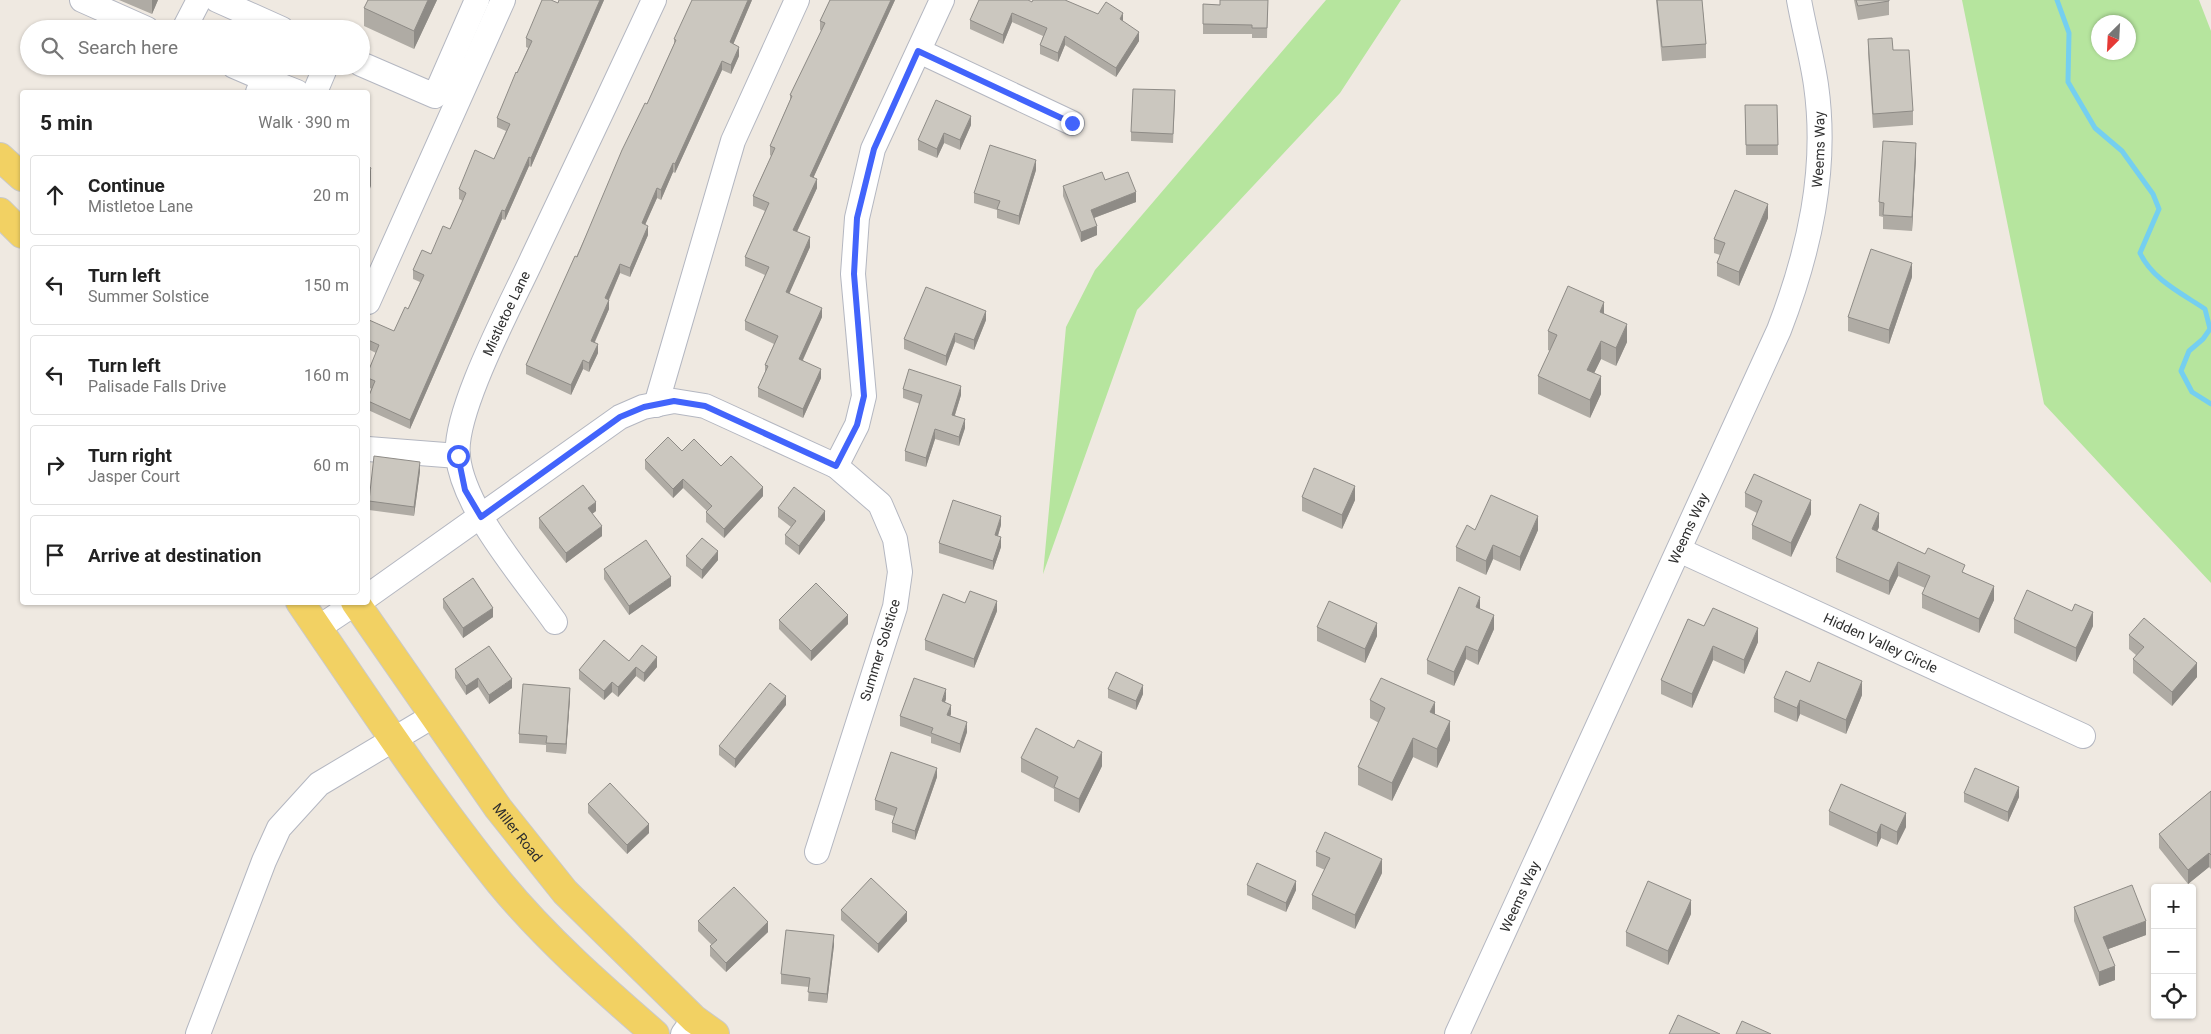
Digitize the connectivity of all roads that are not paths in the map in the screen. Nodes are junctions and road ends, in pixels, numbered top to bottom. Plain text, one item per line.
1 (82, 0) edge
2 (198, 0) edge
3 (217, 0) edge
4 (477, 0) edge
5 (504, 0) edge
6 (654, 0) edge
7 (797, 0) edge
8 (942, 0) edge
9 (1798, 0) edge
10 (127, 20) edge
11 (188, 20) edge
12 (262, 20) edge
13 (918, 51) junction
14 (370, 68) edge
15 (246, 75) edge
16 (322, 75) edge
17 (261, 86) edge
18 (285, 90) edge
19 (316, 90) edge
20 (1072, 123) dead end
21 (0, 157) edge
22 (20, 175) edge
23 (0, 212) edge
24 (20, 232) edge
25 (370, 298) edge
26 (656, 405) junction
27 (370, 448) edge
28 (458, 456) junction
29 (836, 466) junction
30 (481, 517) junction
31 (1679, 550) junction
32 (370, 593) edge
33 (302, 605) edge
34 (353, 605) edge
35 (362, 605) edge
36 (555, 622) dead end
37 (318, 628) junction
38 (433, 716) junction
39 (2083, 736) dead end
40 (393, 738) junction
41 (817, 852) dead end
42 (698, 1029) edge
43 (198, 1034) edge
44 (655, 1034) edge
45 (1457, 1034) edge

1 - 10 street
2 - 11 street
3 - 12 street
4 - 14 street
5 - 25 street
6 - 28 street, Mistletoe Lane
7 - 26 street
8 - 13 street
9 - 31 street, Weems Way
13 - 20 street
13 - 29 street
15 - 17 street
16 - 19 street
17 - 18 street
21 - 22 main road
23 - 24 main road
26 - 29 street, Summer Solstice
26 - 30 street, Summer Solstice
27 - 28 street
28 - 30 street, Mistletoe Lane
29 - 41 street, Summer Solstice
30 - 32 street, Summer Solstice
30 - 36 street, Mistletoe Lane
31 - 39 street, Hidden Valley Circle
31 - 45 street, Weems Way
33 - 37 main road
34 - 37 street, Summer Solstice
35 - 38 main road, Miller Road
37 - 40 main road
38 - 40 street
38 - 42 main road, Miller Road
40 - 43 street
40 - 44 main road

